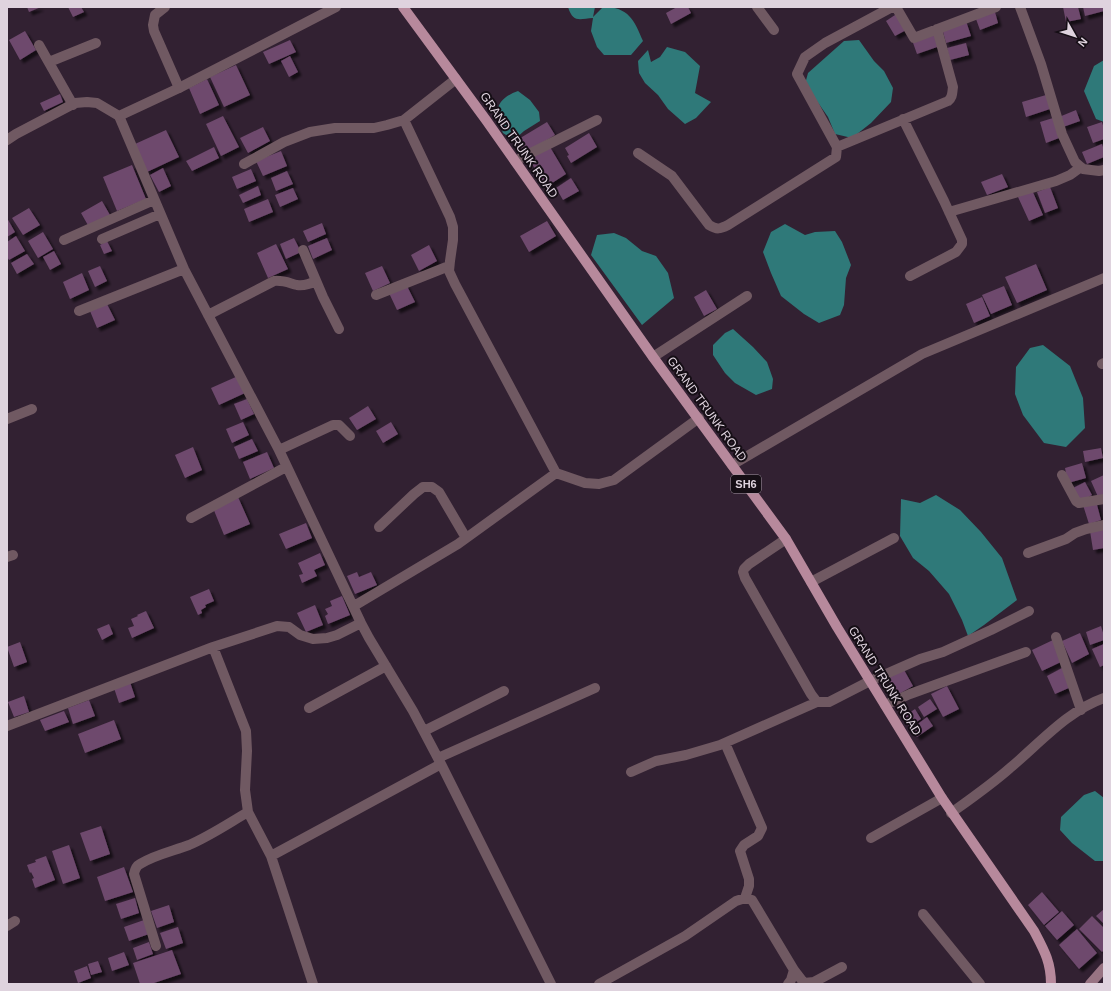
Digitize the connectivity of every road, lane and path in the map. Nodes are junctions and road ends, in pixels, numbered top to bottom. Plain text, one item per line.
1 (165, 7) edge
2 (336, 7) edge
3 (403, 7) edge
4 (757, 7) edge
5 (892, 7) edge
6 (896, 7) edge
7 (996, 7) edge
8 (1020, 7) edge
9 (937, 29) junction
10 (774, 30) dead end
11 (96, 43) dead end
12 (39, 45) dead end
13 (49, 62) junction
14 (456, 79) junction
15 (179, 88) junction
16 (73, 105) junction
17 (119, 116) junction
18 (903, 119) junction
19 (404, 120) junction
20 (597, 120) dead end
21 (7, 140) edge
22 (837, 147) junction
23 (638, 153) dead end
24 (515, 161) junction
25 (244, 164) dead end
26 (1081, 167) junction
27 (1104, 170) edge
28 (154, 200) junction
29 (950, 212) junction
30 (160, 214) junction
31 (102, 239) dead end
32 (64, 240) dead end
33 (303, 250) dead end
34 (450, 266) junction
35 (184, 269) junction
36 (910, 276) dead end
37 (1104, 278) edge
38 (316, 281) junction
39 (376, 295) dead end
40 (747, 296) dead end
41 (79, 311) dead end
42 (208, 315) junction
43 (339, 328) dead end
44 (653, 357) junction
45 (32, 409) dead end
46 (699, 418) junction
47 (7, 419) edge
48 (350, 436) dead end
49 (279, 450) junction
50 (286, 466) junction
51 (732, 466) junction
52 (556, 473) junction
53 (1062, 475) dead end
54 (1104, 500) edge
55 (191, 518) dead end
56 (1104, 525) edge
57 (379, 527) dead end
58 (466, 538) junction
59 (894, 538) dead end
60 (786, 539) junction
61 (1028, 553) dead end
62 (811, 582) junction
63 (354, 606) junction
64 (1028, 611) dead end
65 (361, 623) junction
66 (1056, 638) dead end
67 (213, 647) junction
68 (1026, 652) dead end
69 (386, 666) junction
70 (870, 681) junction
71 (594, 688) dead end
72 (504, 691) dead end
73 (1104, 698) edge
74 (817, 702) junction
75 (885, 704) junction
76 (309, 708) dead end
77 (1081, 710) junction
78 (7, 726) edge
79 (424, 731) junction
80 (725, 743) junction
81 (440, 761) junction
82 (631, 772) dead end
83 (942, 798) junction
84 (248, 812) junction
85 (951, 813) junction
86 (871, 838) dead end
87 (271, 856) junction
88 (745, 898) junction
89 (923, 914) dead end
90 (156, 946) dead end
91 (842, 967) dead end
92 (1104, 968) edge
93 (794, 970) junction
94 (313, 984) edge
95 (551, 984) edge
96 (599, 984) edge
97 (788, 984) edge
98 (980, 984) edge
99 (1051, 984) edge
100 (1090, 984) edge

1 - 15 street
2 - 15 street
3 - 14 main road, GRAND TRUNK ROAD / SH6
4 - 10 street
5 - 22 street
6 - 9 street
7 - 9 street
8 - 26 street
9 - 18 street
11 - 13 street
12 - 13 street
13 - 16 street
14 - 19 street
14 - 24 main road, GRAND TRUNK ROAD / SH6
15 - 17 street
16 - 17 street
16 - 21 street
17 - 28 street
18 - 22 street
18 - 29 street
19 - 25 street
19 - 34 street
20 - 24 street
22 - 23 street
24 - 44 main road, GRAND TRUNK ROAD / SH6
26 - 27 street
26 - 29 street
28 - 30 street
28 - 32 street
29 - 36 street
30 - 31 street
30 - 35 street
33 - 38 street
34 - 39 street
34 - 52 street
35 - 41 street
35 - 42 street
37 - 51 street
38 - 42 street
38 - 43 street
40 - 44 street
42 - 49 street
44 - 46 main road, GRAND TRUNK ROAD / SH6
45 - 47 street
46 - 51 main road, GRAND TRUNK ROAD / SH6
46 - 52 street
48 - 49 street
49 - 50 street
50 - 55 street
50 - 63 street
51 - 60 main road, GRAND TRUNK ROAD / SH6
52 - 58 street
53 - 54 street
56 - 61 street
57 - 58 street
58 - 63 street
59 - 62 street
60 - 62 main road, GRAND TRUNK ROAD / SH6
60 - 74 street
62 - 70 main road, GRAND TRUNK ROAD / SH6
63 - 65 street
64 - 70 street
65 - 67 street
65 - 69 street
66 - 77 street
67 - 78 street
67 - 84 street
68 - 75 street
69 - 76 street
69 - 79 street
70 - 74 street
70 - 75 main road, GRAND TRUNK ROAD / SH6
71 - 81 street
72 - 79 street
73 - 77 street
74 - 80 street
75 - 83 main road, GRAND TRUNK ROAD / SH6
77 - 85 street
79 - 81 street
80 - 82 street
80 - 88 street
81 - 87 street
81 - 95 street
83 - 85 main road, GRAND TRUNK ROAD / SH6
83 - 86 street
84 - 87 street
84 - 90 street
85 - 99 main road, GRAND TRUNK ROAD / SH6
87 - 94 street
88 - 93 street
88 - 96 street
89 - 98 street
91 - 93 street
92 - 100 main road
93 - 97 street

